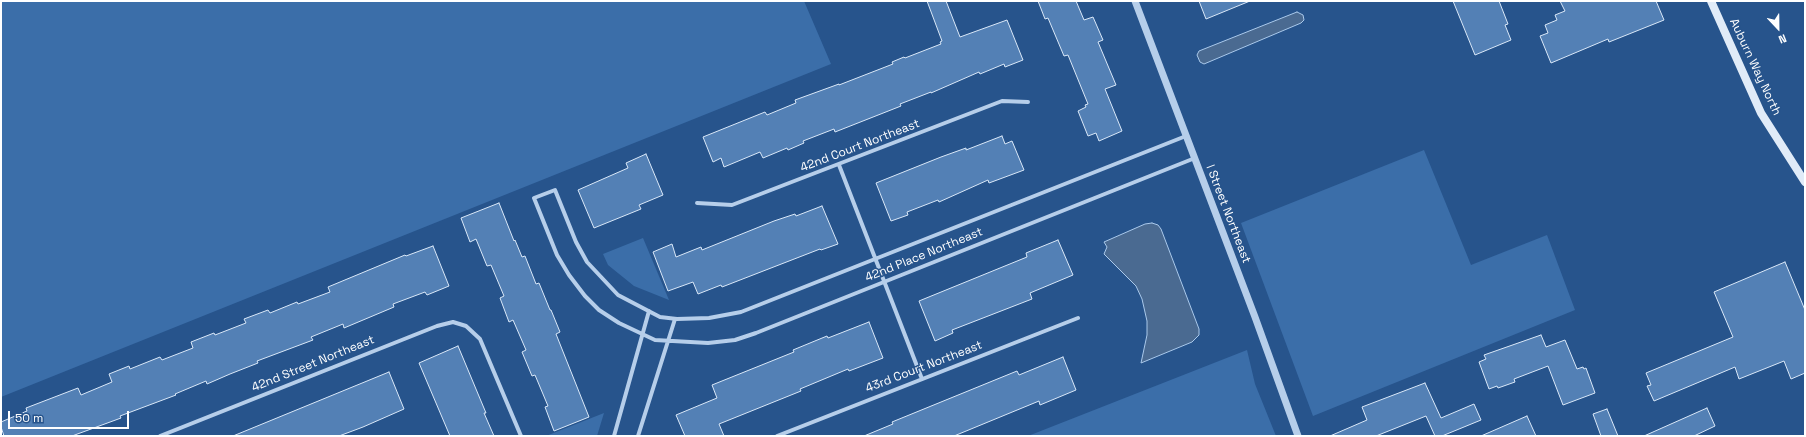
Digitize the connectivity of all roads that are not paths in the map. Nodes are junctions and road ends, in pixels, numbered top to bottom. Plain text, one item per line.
1 (1135, 1) edge
2 (1712, 1) edge
3 (1028, 102) dead end
4 (1186, 136) junction
5 (1195, 158) junction
6 (839, 165) junction
7 (1805, 182) edge
8 (697, 203) dead end
9 (875, 258) junction
10 (885, 282) junction
11 (649, 312) junction
12 (1078, 318) dead end
13 (675, 319) junction
14 (642, 334) junction
15 (668, 341) junction
16 (922, 379) junction
17 (160, 436) edge
18 (520, 436) edge
19 (614, 436) edge
20 (638, 436) edge
21 (777, 436) edge
22 (1298, 436) edge

1 - 4 street, I Street Northeast
2 - 7 main road, Auburn Way North
3 - 6 street, 42nd Court Northeast
4 - 5 street, I Street Northeast
4 - 9 street, 42nd Place Northeast
5 - 10 street, 42nd Place Northeast
5 - 22 street, I Street Northeast
6 - 8 street, 42nd Court Northeast
6 - 9 street
9 - 10 street
9 - 13 street, 42nd Place Northeast
10 - 15 street, 42nd Place Northeast
10 - 16 street
11 - 13 street, 42nd Place Northeast
11 - 14 street
11 - 14 street, 42nd Place Northeast
12 - 16 street, 43rd Court Northeast
13 - 15 street
14 - 15 street, 42nd Place Northeast
14 - 19 street
15 - 20 street
16 - 21 street, 43rd Court Northeast
17 - 18 street, 42nd Street Northeast

